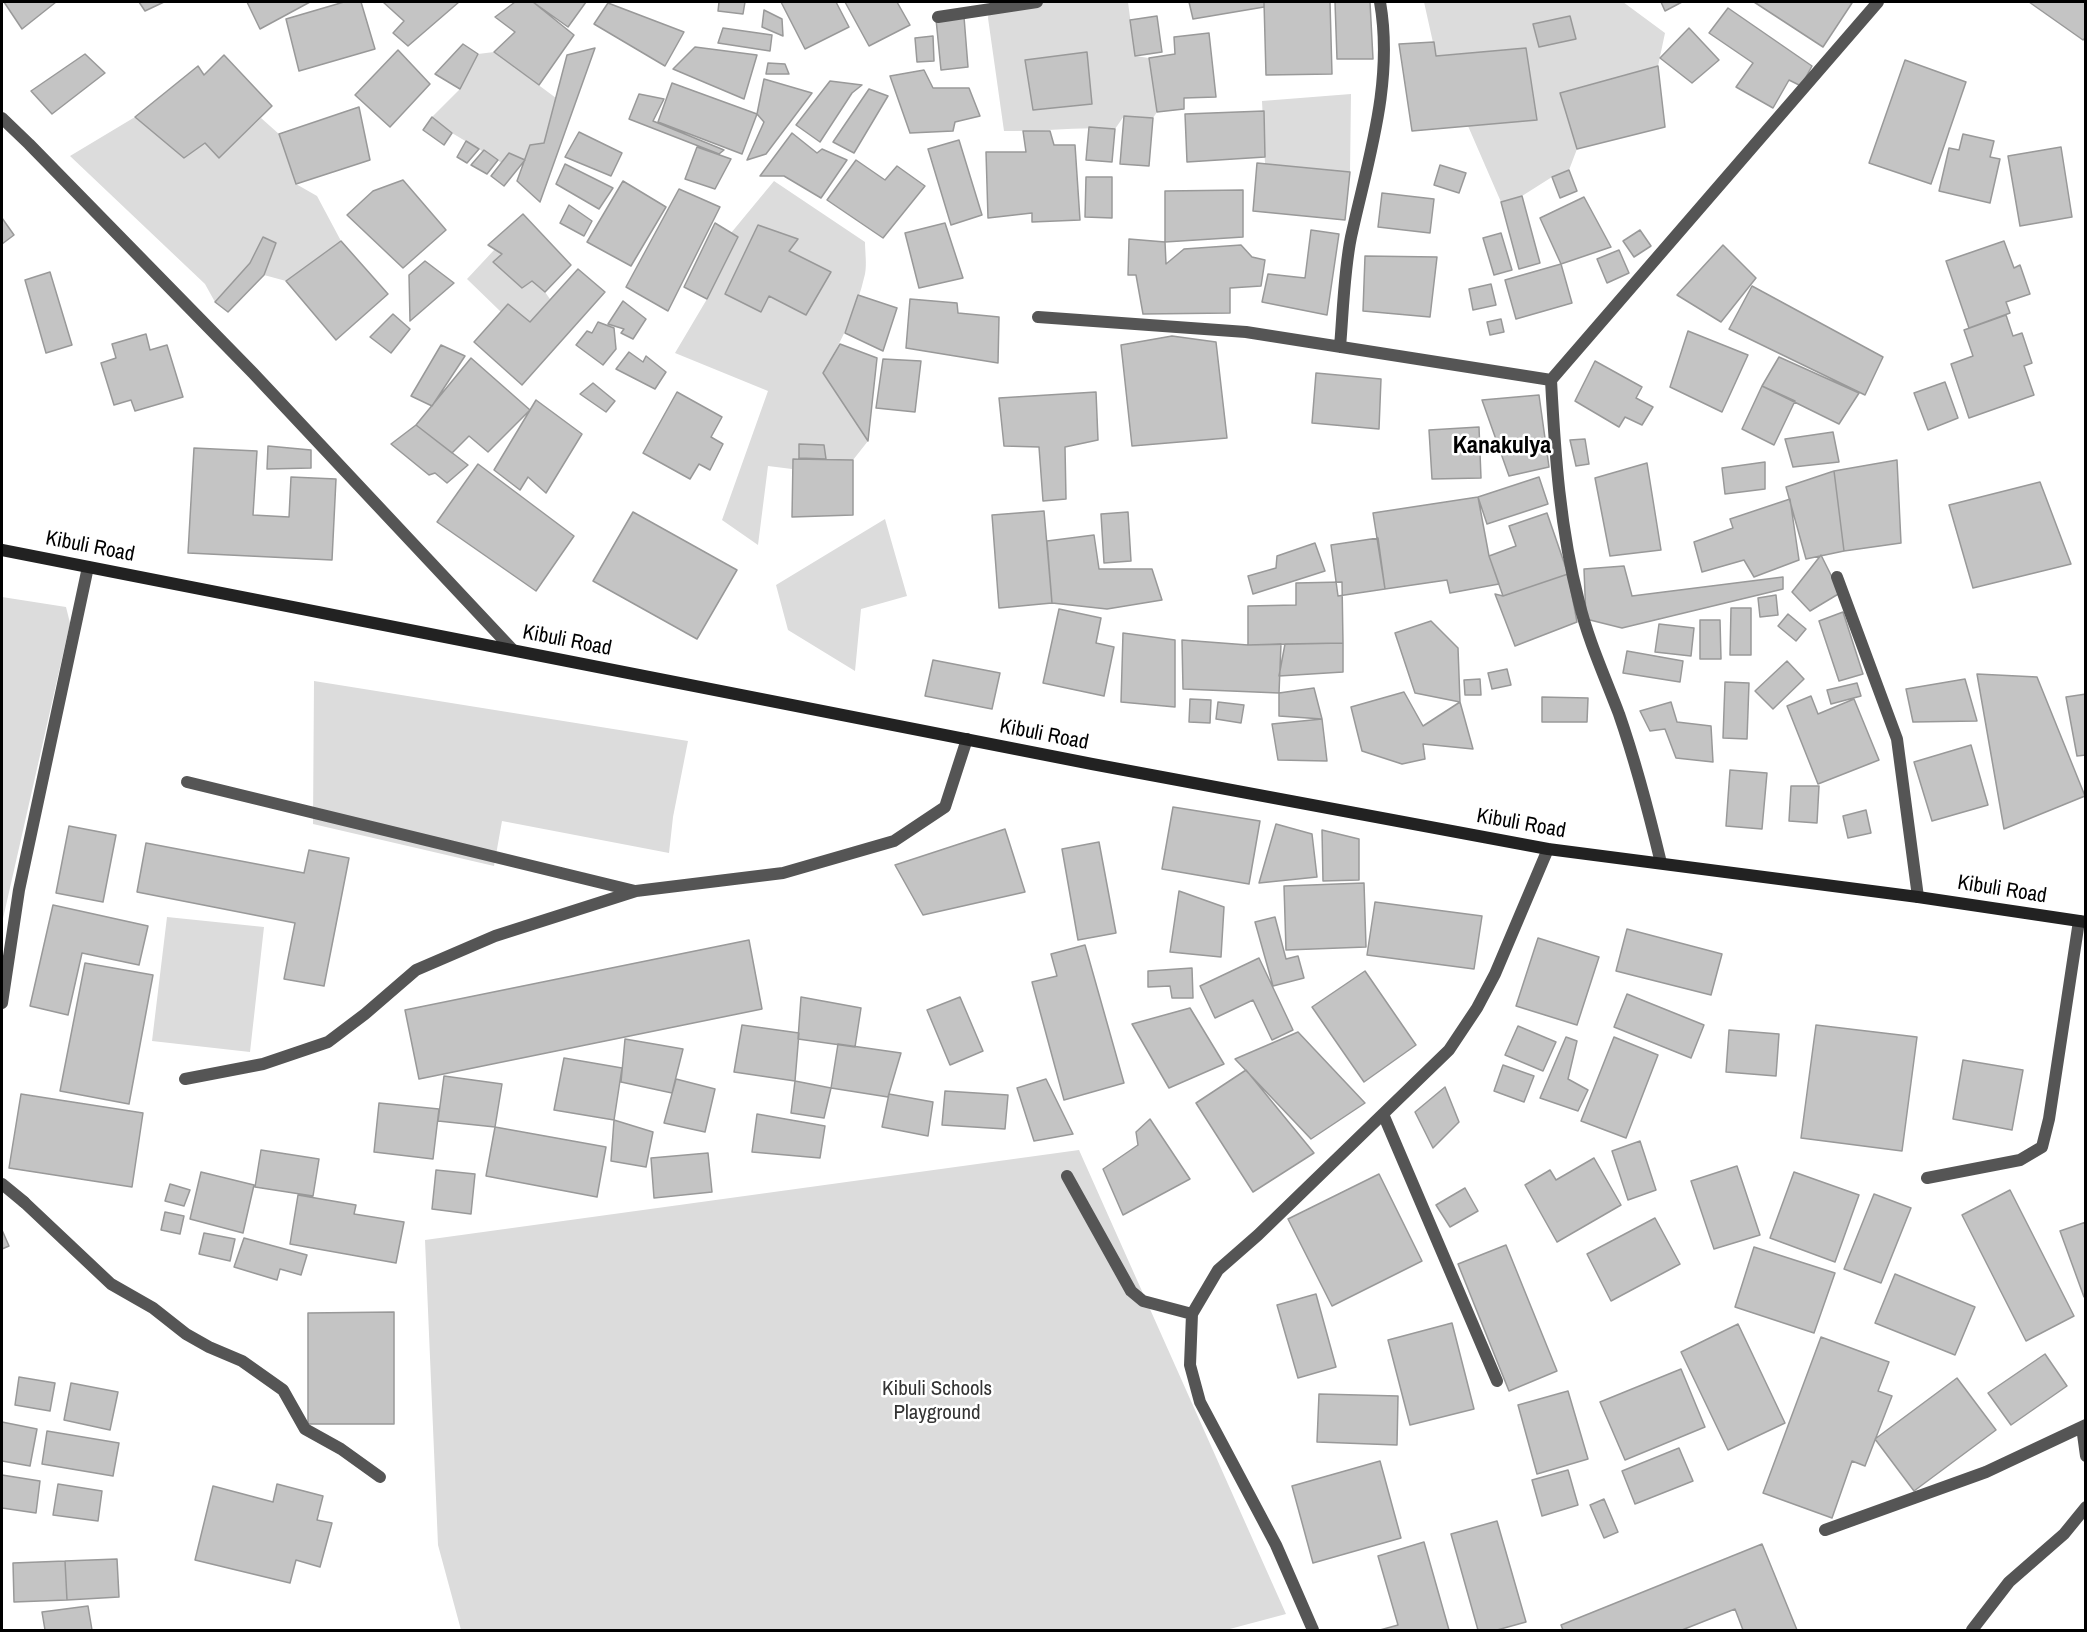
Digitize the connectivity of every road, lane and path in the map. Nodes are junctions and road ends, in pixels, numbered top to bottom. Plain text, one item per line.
1 (1037, 2) edge
2 (1380, 2) edge
3 (1878, 2) edge
4 (938, 17) dead end
5 (2, 118) edge
6 (1038, 317) dead end
7 (1340, 346) junction
8 (1551, 380) junction
9 (2, 550) edge
10 (88, 567) junction
11 (1837, 577) dead end
12 (513, 650) junction
13 (967, 739) junction
14 (187, 782) dead end
15 (1548, 849) junction
16 (1661, 863) junction
17 (636, 891) junction
18 (1917, 897) junction
19 (2082, 921) edge
20 (2, 1003) edge
21 (184, 1079) dead end
22 (1383, 1114) junction
23 (1067, 1176) dead end
24 (1927, 1178) dead end
25 (2, 1184) edge
26 (1192, 1314) junction
27 (1497, 1381) dead end
28 (2084, 1426) edge
29 (2085, 1456) edge
30 (380, 1477) dead end
31 (2085, 1507) edge
32 (1825, 1530) dead end
33 (1313, 1630) edge
34 (1972, 1630) edge

1 - 4 street
2 - 7 street
3 - 8 street
5 - 12 street
6 - 7 street
7 - 8 street
8 - 16 street
9 - 10 street, Kibuli Road
10 - 12 street, Kibuli Road
10 - 20 street
11 - 18 street
12 - 13 street, Kibuli Road
13 - 15 street, Kibuli Road
13 - 17 street
14 - 17 street
15 - 16 street, Kibuli Road
15 - 22 street
16 - 18 street, Kibuli Road
17 - 21 street
18 - 19 street, Kibuli Road
19 - 24 street
22 - 26 street
22 - 27 street
23 - 26 street
25 - 30 street
26 - 33 street
28 - 29 street
28 - 32 street
31 - 34 street

